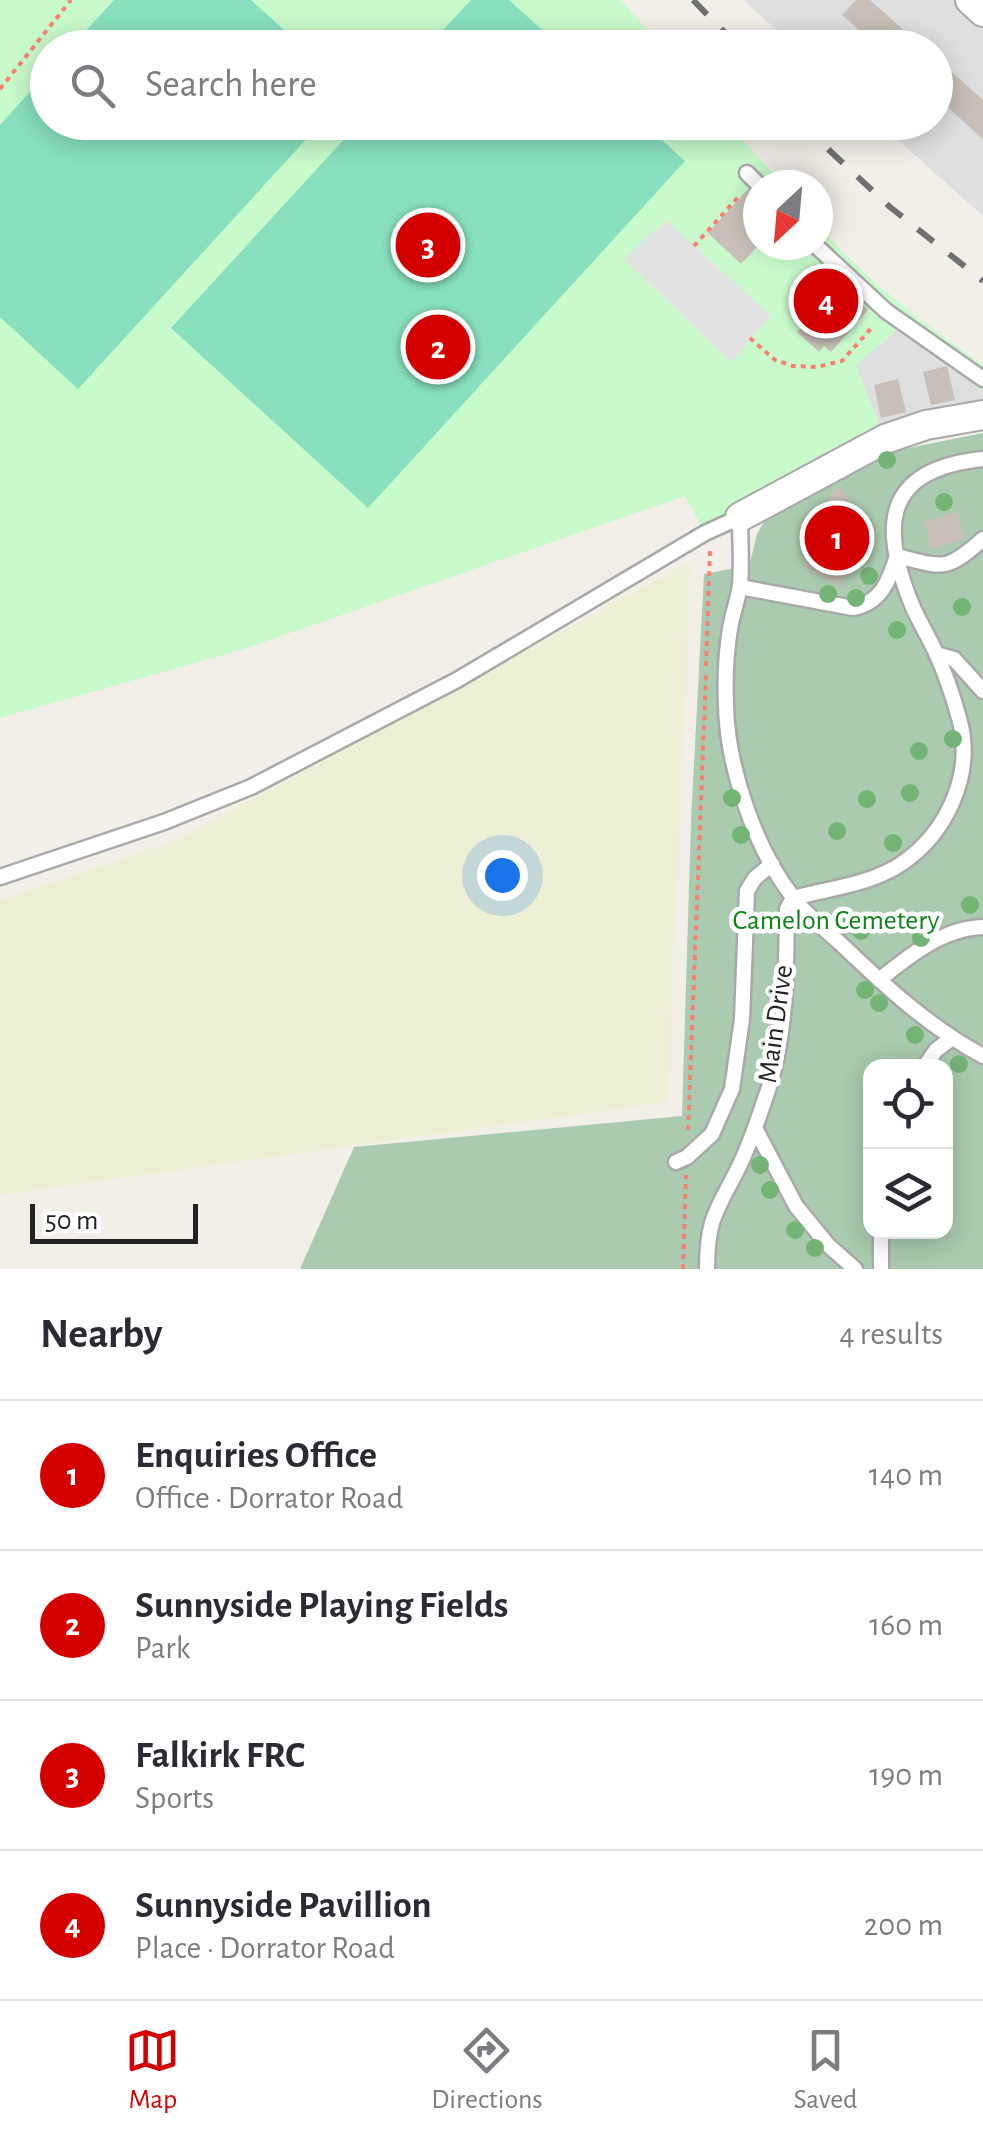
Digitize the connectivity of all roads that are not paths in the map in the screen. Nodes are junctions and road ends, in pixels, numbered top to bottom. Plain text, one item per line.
1 (970, 0) edge
2 (983, 12) edge
3 (831, 260) edge
4 (983, 379) edge
5 (983, 414) edge
6 (983, 459) edge
7 (740, 517) junction
8 (983, 538) edge
9 (897, 556) junction
10 (740, 586) junction
11 (936, 654) junction
12 (983, 691) edge
13 (772, 864) junction
14 (0, 877) edge
15 (793, 898) junction
16 (983, 926) edge
17 (879, 980) junction
18 (951, 1039) junction
19 (983, 1056) edge
20 (930, 1059) edge
21 (755, 1128) junction
22 (682, 1160) road end
23 (881, 1239) edge
24 (707, 1269) edge
25 (856, 1269) edge
26 (881, 1269) edge

1 - 2 street
3 - 4 lane
5 - 7 street
6 - 9 lane
7 - 10 lane
7 - 14 lane
8 - 9 lane
9 - 10 lane
9 - 11 lane
10 - 13 lane
11 - 12 lane
11 - 15 lane
13 - 15 lane
13 - 22 lane
15 - 17 lane
15 - 21 lane, Main Drive
16 - 17 lane
17 - 18 lane
18 - 19 lane
18 - 20 lane
21 - 24 lane, Main Drive
21 - 25 lane
23 - 26 lane

